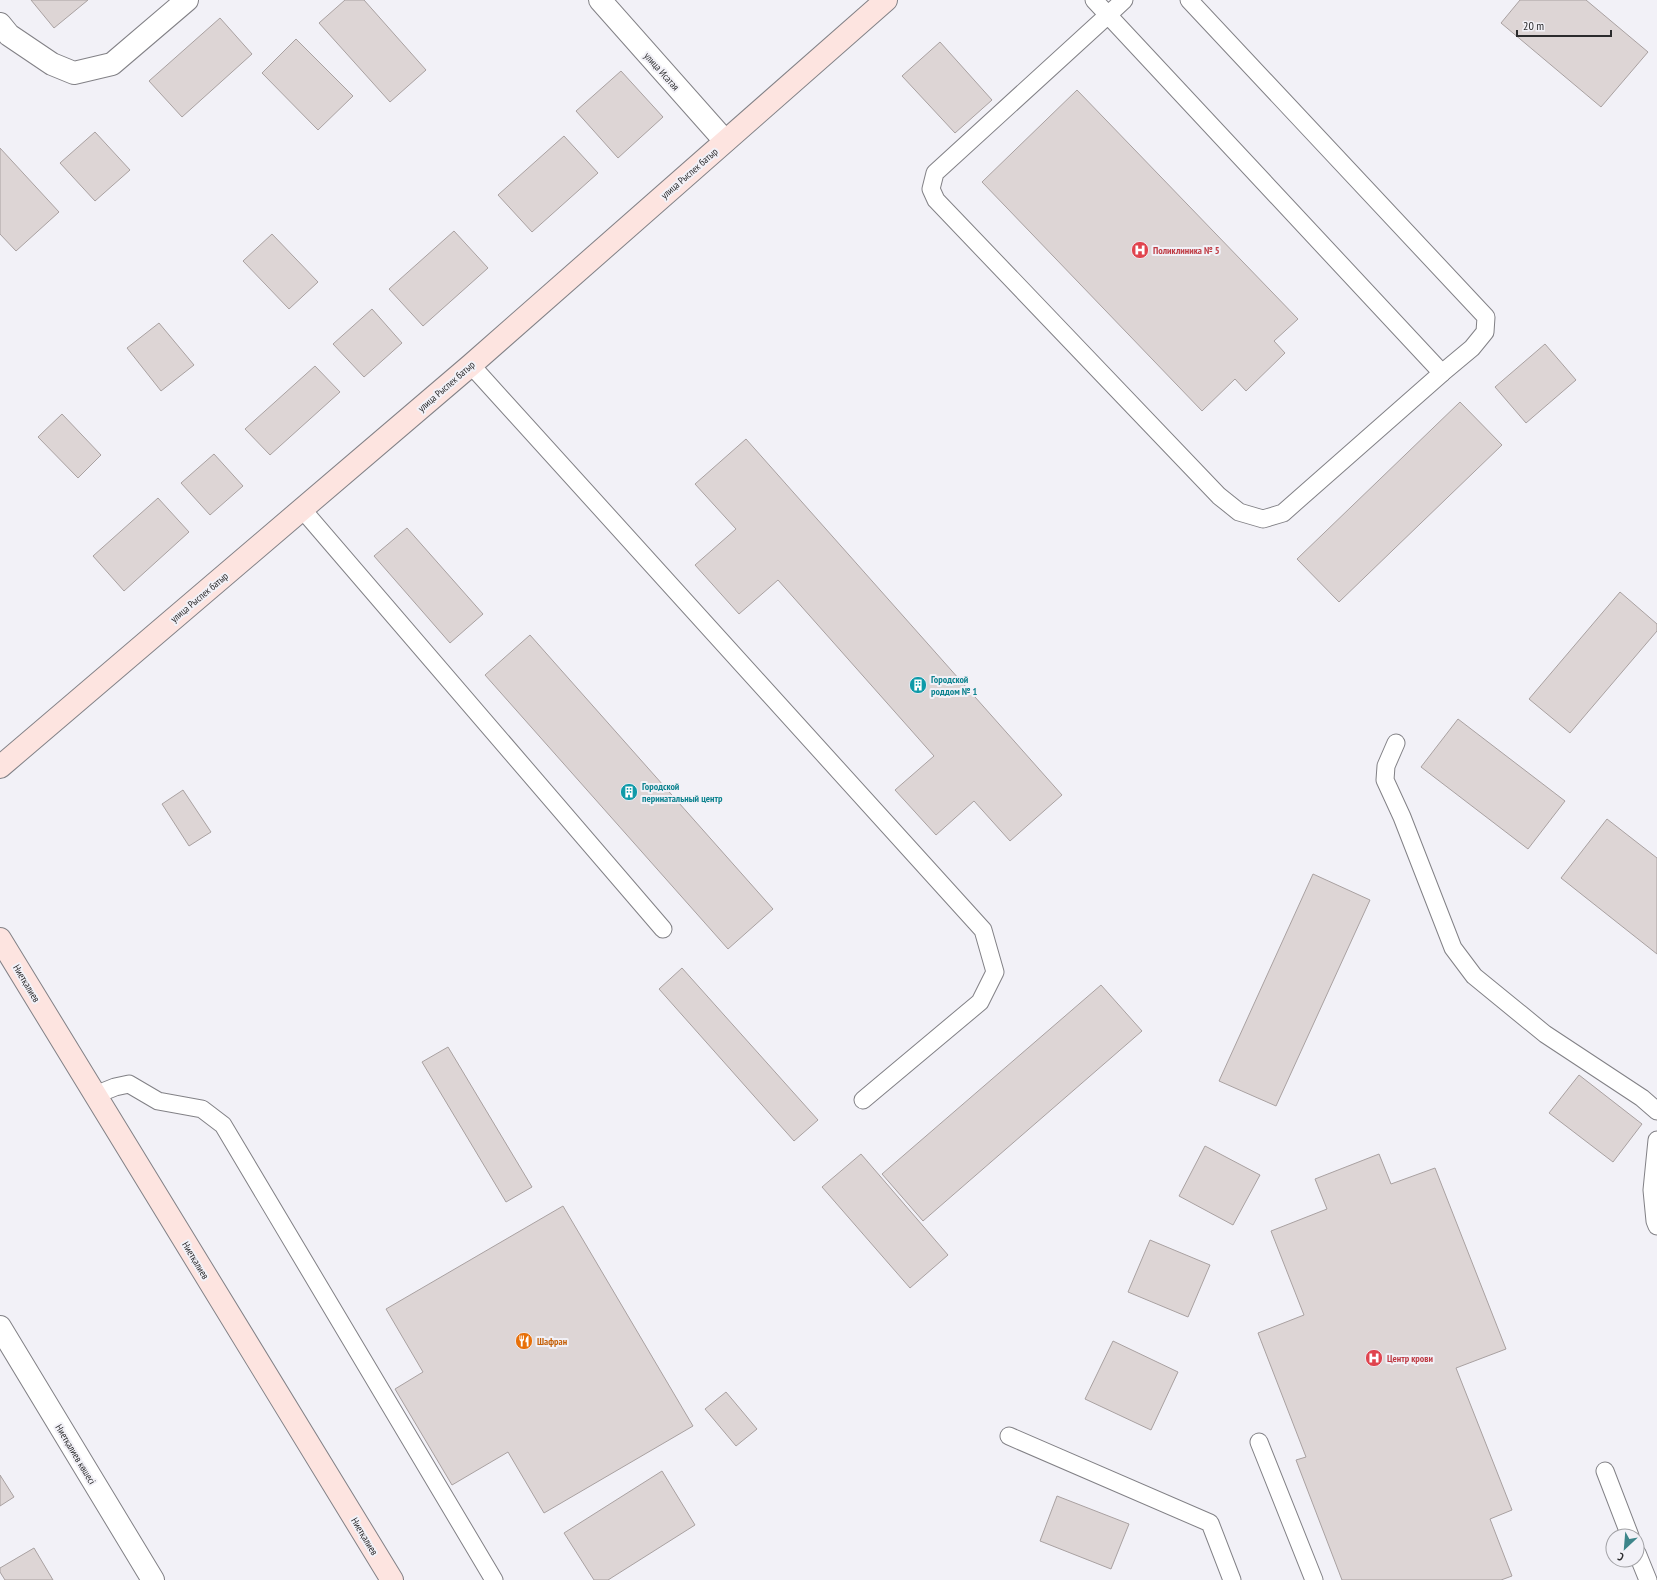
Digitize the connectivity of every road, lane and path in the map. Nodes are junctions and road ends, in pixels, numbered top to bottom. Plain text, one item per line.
1 (187, 0) edge
2 (600, 0) edge
3 (886, 0) edge
4 (1094, 0) edge
5 (1124, 0) edge
6 (1189, 0) edge
7 (1108, 15) junction
8 (0, 24) edge
9 (725, 141) junction
10 (471, 365) junction
11 (1442, 373) junction
12 (302, 509) junction
13 (1396, 743) dead end
14 (0, 767) edge
15 (663, 929) dead end
16 (0, 939) edge
17 (95, 1095) junction
18 (863, 1100) dead end
19 (1657, 1111) edge
20 (1657, 1140) edge
21 (1657, 1226) edge
22 (0, 1327) edge
23 (1009, 1436) dead end
24 (1259, 1442) dead end
25 (1605, 1471) dead end
26 (1627, 1528) edge
27 (1643, 1568) edge
28 (153, 1580) edge
29 (392, 1580) edge
30 (494, 1580) edge
31 (1232, 1580) edge
32 (1314, 1580) edge
33 (1648, 1580) edge

1 - 8 street
2 - 9 street, улица Исатая
3 - 9 street, улица Рыспек батыр
4 - 7 lane
5 - 7 lane
6 - 11 lane
7 - 11 lane
7 - 11 lane
9 - 10 street, улица Рыспек батыр
10 - 12 street, улица Рыспек батыр
10 - 18 lane
12 - 14 street, улица Рыспек батыр
12 - 15 lane
13 - 19 lane
16 - 17 street, Ниетқалиев
17 - 29 street, Ниетқалиев
17 - 30 lane
20 - 21 lane
22 - 28 street, Ниетқалиев көшесі
23 - 31 lane
24 - 32 lane
25 - 26 lane
27 - 33 lane

